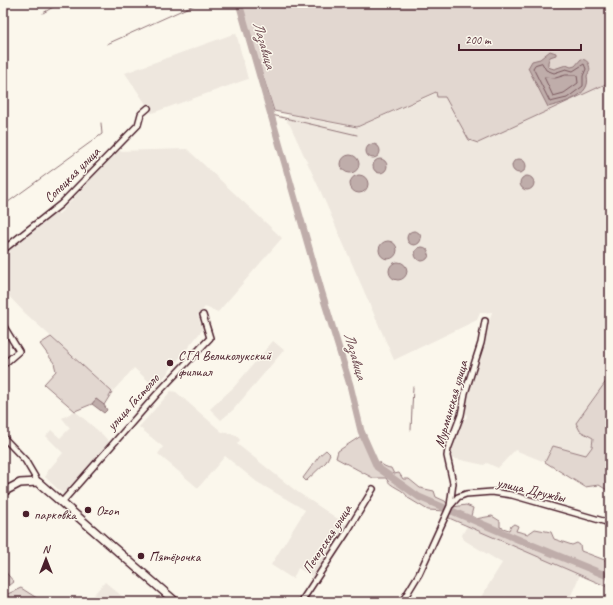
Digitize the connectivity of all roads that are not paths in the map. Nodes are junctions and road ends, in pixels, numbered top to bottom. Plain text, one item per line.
1 (148, 108) dead end
2 (3, 250) edge
3 (203, 315) dead end
4 (485, 321) dead end
5 (3, 325) edge
6 (3, 366) edge
7 (3, 437) edge
8 (38, 482) junction
9 (373, 489) dead end
10 (3, 492) edge
11 (62, 502) junction
12 (450, 506) junction
13 (610, 523) edge
14 (176, 602) edge
15 (301, 602) edge
16 (402, 602) edge

1 - 2 street, Сопецкая улица
3 - 11 street, улица Гастелло
4 - 12 street, Мурманская улица
5 - 6 street
7 - 8 street
8 - 10 main road
8 - 11 main road
9 - 15 street, Печорская улица
11 - 14 main road
12 - 13 street, улица Дружбы
12 - 16 street, Мурманская улица

